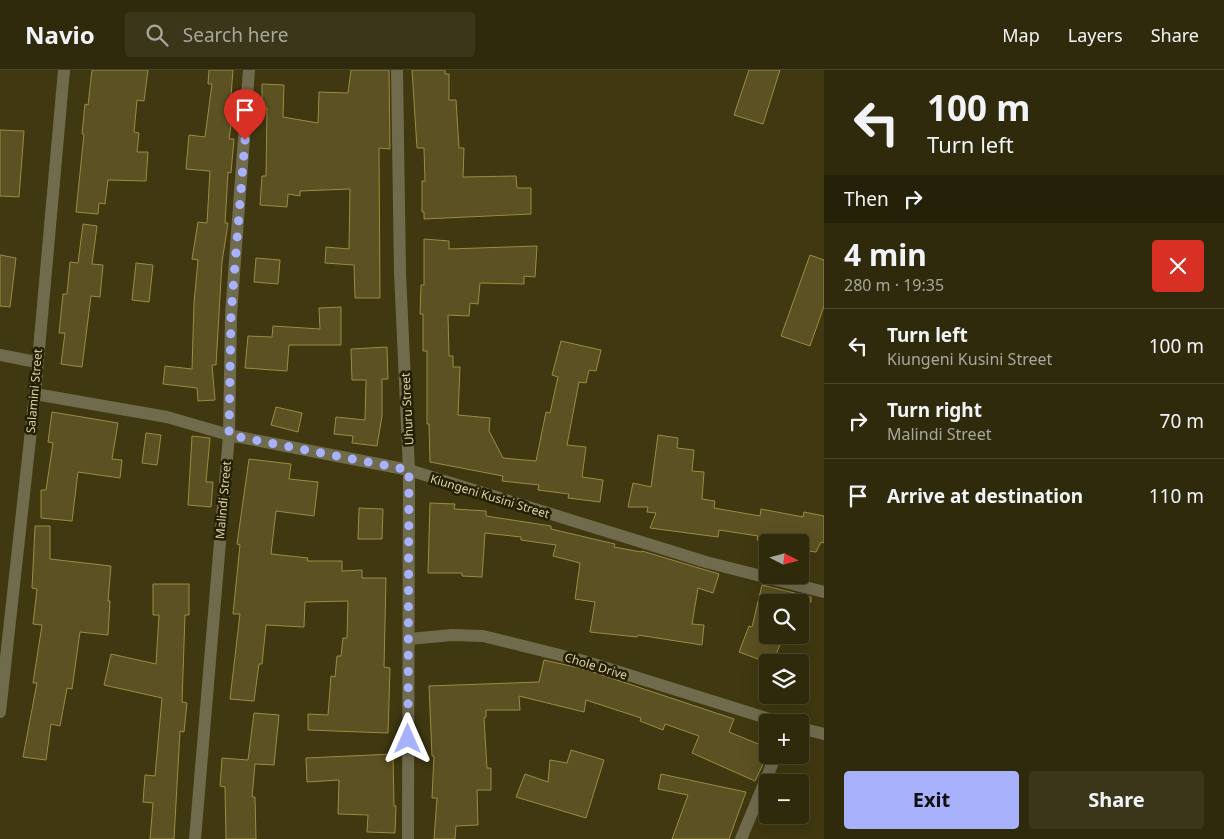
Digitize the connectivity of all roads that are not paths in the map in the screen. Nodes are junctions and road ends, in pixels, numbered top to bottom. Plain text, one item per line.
1 (64, 70) edge
2 (249, 70) edge
3 (397, 70) edge
4 (0, 356) edge
5 (36, 362) junction
6 (35, 394) junction
7 (229, 435) junction
8 (409, 470) junction
9 (824, 592) edge
10 (409, 639) junction
11 (0, 712) edge
12 (759, 716) edge
13 (809, 730) edge
14 (824, 734) edge
15 (772, 764) edge
16 (195, 839) edge
17 (408, 839) edge
18 (740, 839) edge

1 - 5 street, Salamini Street
2 - 7 street, Malindi Street
3 - 8 street, Uhuru Street
4 - 5 street
5 - 6 street, Salamini Street
6 - 7 street, Kiungeni Kusini Street
6 - 11 street, Salamini Street
7 - 8 street, Kiungeni Kusini Street
7 - 16 street, Malindi Street
8 - 9 street, Kiungeni Kusini Street
8 - 10 street, Uhuru Street
10 - 12 street, Chole Drive
10 - 17 street, Uhuru Street
13 - 14 street
15 - 18 street

